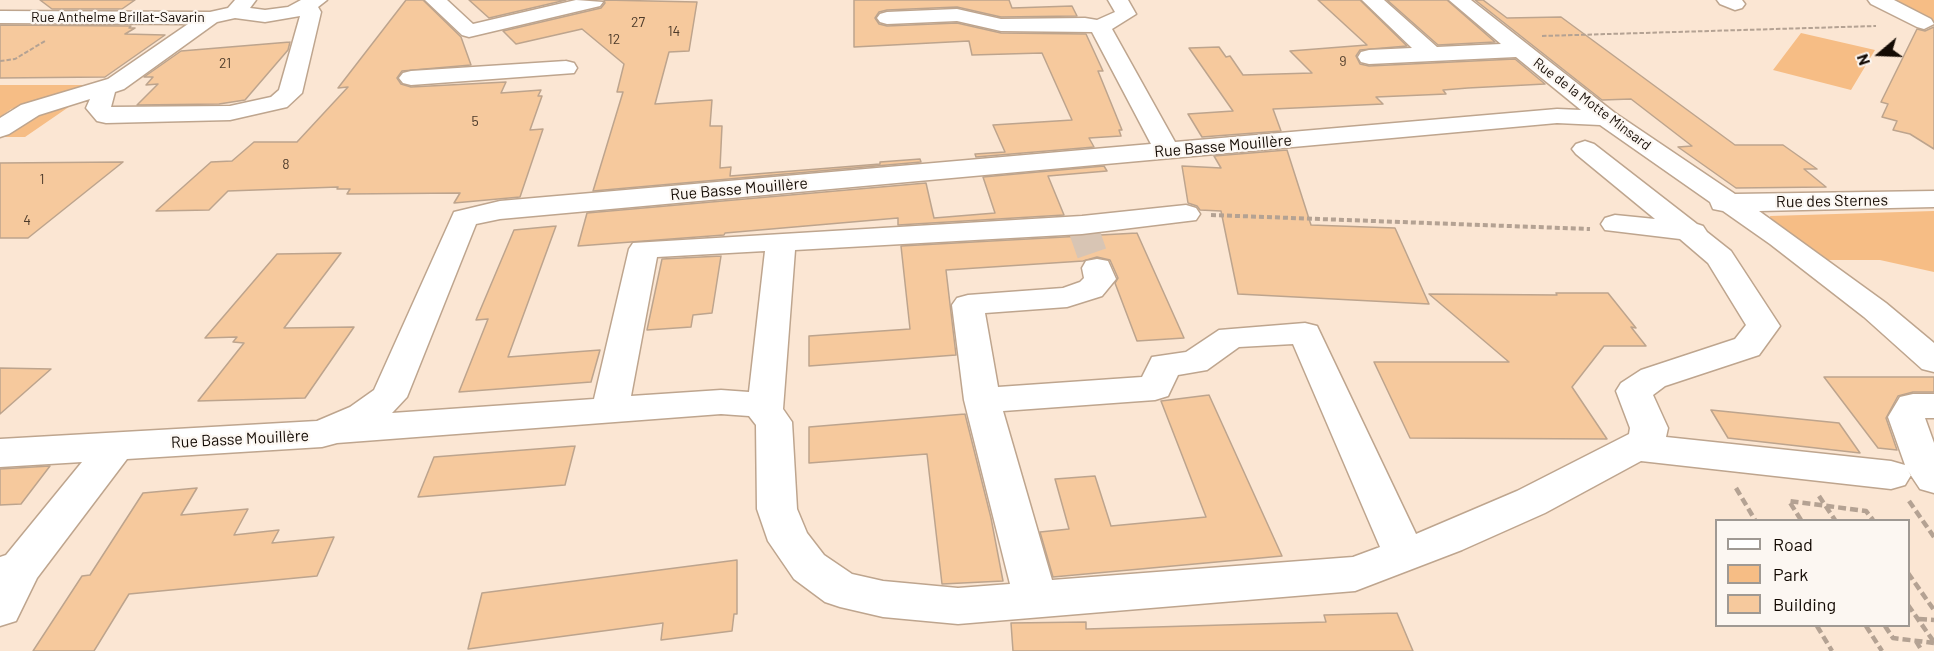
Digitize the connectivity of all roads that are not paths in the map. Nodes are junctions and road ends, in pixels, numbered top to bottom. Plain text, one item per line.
1 (435, 0) edge
2 (1118, 0) edge
3 (1372, 0) edge
4 (1459, 0) edge
5 (1878, 0) edge
6 (593, 2) dead end
7 (170, 3) dead end
8 (311, 4) edge
9 (241, 5) edge
10 (0, 18) edge
11 (210, 18) junction
12 (887, 18) dead end
13 (1924, 23) dead end
14 (1100, 27) junction
15 (1514, 44) junction
16 (1431, 54) junction
17 (1369, 57) dead end
18 (566, 68) dead end
19 (411, 78) dead end
20 (103, 89) junction
21 (1557, 116) junction
22 (1606, 118) junction
23 (0, 129) edge
24 (1585, 149) dead end
25 (1167, 150) junction
26 (1934, 199) edge
27 (1729, 203) junction
28 (1185, 214) road end
29 (1615, 224) road end
30 (1693, 232) junction
31 (781, 242) junction
32 (1097, 268) tunnel mouth
33 (1934, 361) edge
34 (982, 400) junction
35 (1934, 406) edge
36 (610, 409) junction
37 (765, 412) junction
38 (332, 430) junction
39 (116, 446) junction
40 (1635, 447) junction
41 (0, 453) edge
42 (1891, 475) road end
43 (1934, 479) edge
44 (1405, 555) junction
45 (11, 571) edge
46 (1036, 601) junction
47 (0, 608) edge

1 - 6 street
2 - 14 street
3 - 16 street
4 - 15 street, Rue de la Motte Minsard
5 - 13 street
7 - 9 street
8 - 9 street
8 - 20 street
9 - 11 street, Rue Anthelme Brillat-Savarin
10 - 11 street, Rue Anthelme Brillat-Savarin
11 - 20 street
12 - 14 street
14 - 25 street
15 - 16 street
15 - 22 street, Rue de la Motte Minsard
16 - 17 street
18 - 19 street
20 - 23 street
21 - 22 street, Rue Basse Mouillère
21 - 25 street, Rue Basse Mouillère
21 - 27 street, Rue de la Motte Minsard
22 - 27 street, Rue de la Motte Minsard
24 - 30 street
25 - 38 street, Rue Basse Mouillère
26 - 27 street, Rue des Sternes
27 - 33 street, Rue de la Motte Minsard
28 - 31 street
29 - 30 street
30 - 40 street
31 - 36 street
31 - 37 street
32 - 34 street
34 - 44 street
34 - 46 street
35 - 43 street
36 - 37 street
36 - 38 street
37 - 46 street
38 - 39 street, Rue Basse Mouillère
39 - 41 street, Rue Basse Mouillère
39 - 45 street
40 - 42 street
40 - 44 street
44 - 46 street
45 - 47 street

